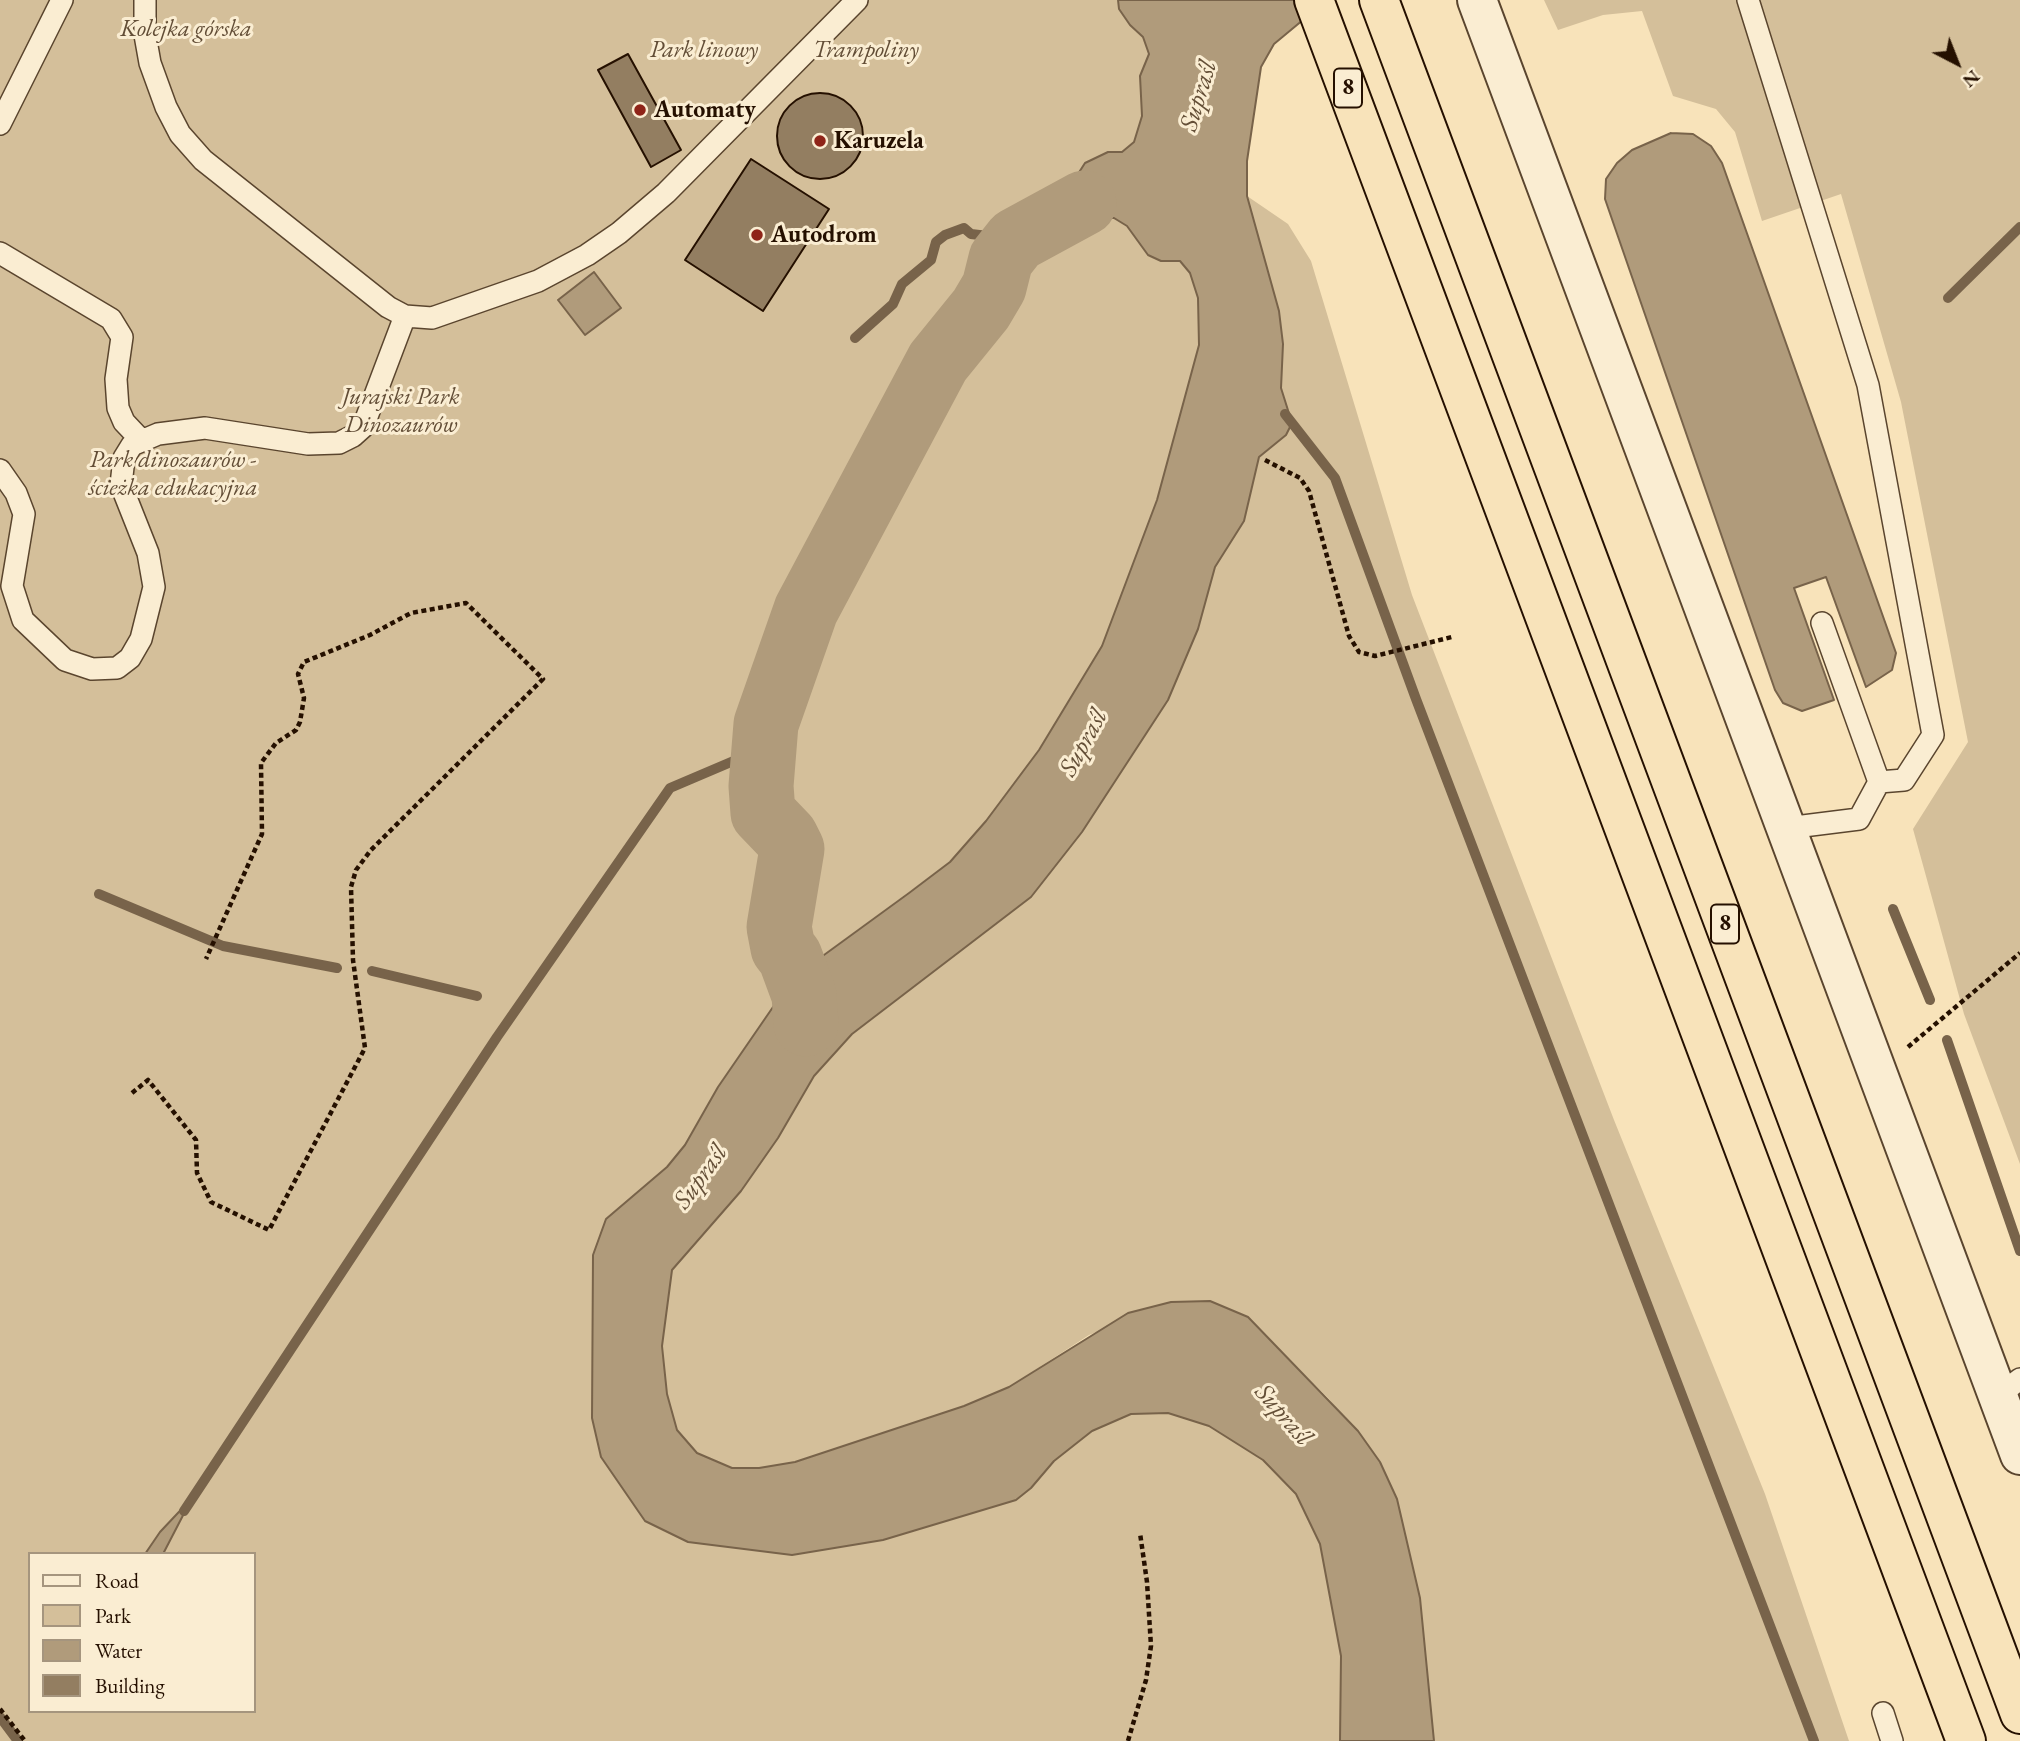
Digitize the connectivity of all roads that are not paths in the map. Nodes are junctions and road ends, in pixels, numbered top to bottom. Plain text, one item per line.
1 (62, 0) edge
2 (145, 0) edge
3 (857, 0) edge
4 (1314, 0) edge
5 (1379, 0) edge
6 (1477, 0) edge
7 (1748, 0) edge
8 (0, 124) edge
9 (0, 253) edge
10 (405, 316) junction
11 (142, 441) junction
12 (0, 470) edge
13 (1822, 623) dead end
14 (1880, 782) junction
15 (1787, 828) junction
16 (2009, 1387) edge
17 (2020, 1455) edge
18 (1882, 1713) dead end
19 (2020, 1714) edge
20 (1892, 1741) edge
21 (1966, 1741) edge

1 - 8 lane
2 - 10 lane
3 - 10 lane
4 - 21 highway, 8
5 - 19 highway, 8
6 - 15 street
7 - 14 lane
9 - 11 lane
10 - 11 lane
11 - 12 lane
13 - 14 lane
14 - 15 lane
15 - 16 street
16 - 17 street
18 - 20 lane

